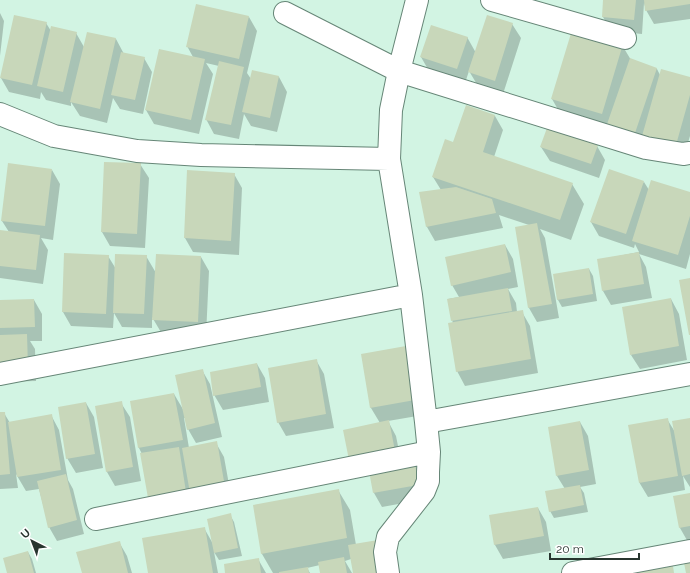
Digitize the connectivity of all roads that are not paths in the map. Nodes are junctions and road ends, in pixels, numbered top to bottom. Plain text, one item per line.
1 (417, 0) edge
2 (492, 0) edge
3 (285, 14) dead end
4 (625, 38) dead end
5 (399, 70) junction
6 (0, 114) edge
7 (690, 153) edge
8 (389, 159) junction
9 (411, 295) junction
10 (0, 374) edge
11 (690, 374) edge
12 (426, 422) junction
13 (429, 452) junction
14 (96, 519) dead end
15 (690, 551) edge
16 (388, 573) edge
17 (573, 573) edge

1 - 5 street
2 - 4 street
3 - 5 street
5 - 7 street
5 - 8 street
6 - 8 street
8 - 9 street
9 - 10 street
9 - 12 street
11 - 12 street
12 - 13 street
13 - 14 street
13 - 16 street
15 - 17 street

